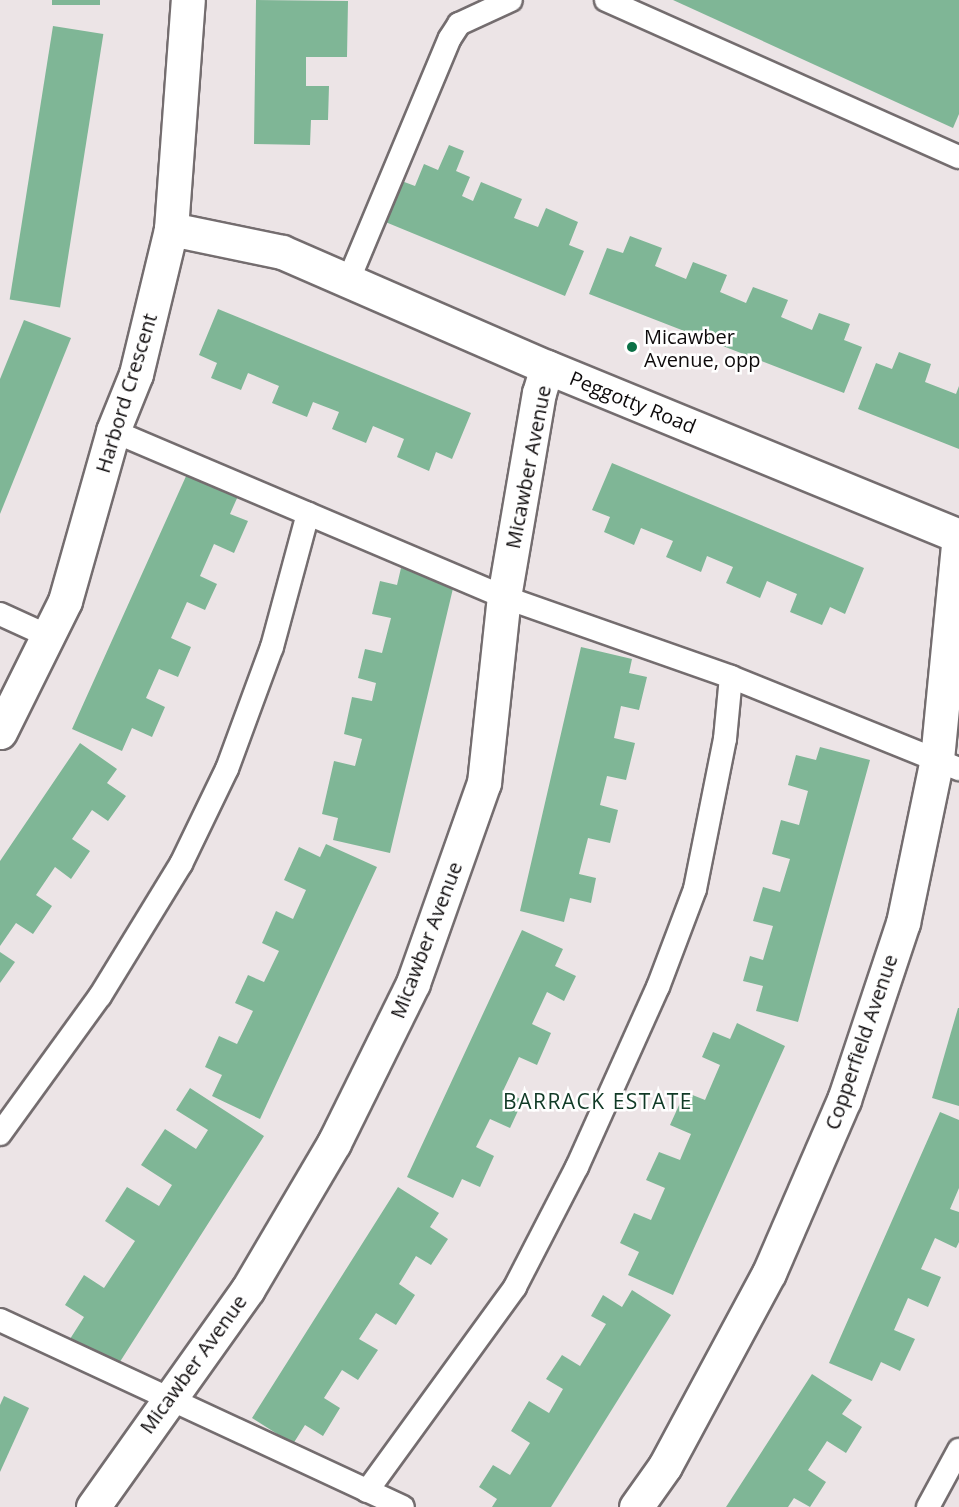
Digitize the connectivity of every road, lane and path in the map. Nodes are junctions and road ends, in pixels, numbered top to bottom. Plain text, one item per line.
1 (188, 0) edge
2 (511, 0) edge
3 (606, 0) edge
4 (959, 157) edge
5 (171, 229) junction
6 (349, 279) junction
7 (548, 367) junction
8 (113, 431) junction
9 (308, 514) junction
10 (959, 536) edge
11 (504, 597) junction
12 (0, 614) edge
13 (48, 636) junction
14 (731, 677) junction
15 (0, 732) edge
16 (948, 764) edge
17 (0, 1134) edge
18 (0, 1320) edge
19 (166, 1400) junction
20 (959, 1450) edge
21 (367, 1491) junction
22 (93, 1507) edge
23 (403, 1507) edge
24 (636, 1507) edge
25 (928, 1507) edge

1 - 5 street, Harbord Crescent
2 - 6 lane
3 - 4 lane
5 - 6 street, Peggotty Road
5 - 8 street, Harbord Crescent
6 - 7 street, Peggotty Road
7 - 10 street, Peggotty Road
7 - 11 street, Micawber Avenue
8 - 9 lane
8 - 13 street, Harbord Crescent
9 - 11 lane
9 - 17 lane
10 - 16 street, Copperfield Avenue
11 - 14 lane
11 - 19 street, Micawber Avenue
12 - 13 lane
13 - 15 street, Harbord Crescent
14 - 16 lane
14 - 21 lane
16 - 24 street, Copperfield Avenue
18 - 19 lane
19 - 21 lane
19 - 22 street, Micawber Avenue
20 - 25 lane
21 - 23 lane

